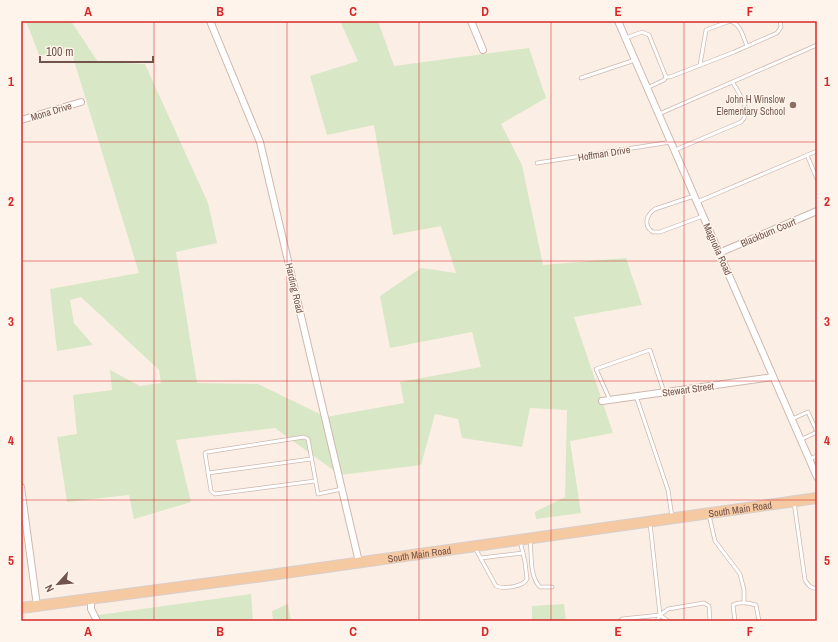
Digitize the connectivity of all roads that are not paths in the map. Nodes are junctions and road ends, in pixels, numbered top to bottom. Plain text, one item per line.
1 (210, 21) edge
2 (470, 21) edge
3 (618, 21) edge
4 (730, 21) edge
5 (780, 21) edge
6 (626, 38) junction
7 (817, 45) edge
8 (747, 46) junction
9 (483, 50) dead end
10 (635, 60) junction
11 (700, 65) junction
12 (666, 77) junction
13 (580, 78) dead end
14 (733, 82) junction
15 (647, 88) junction
16 (81, 102) dead end
17 (658, 114) junction
18 (21, 120) edge
19 (671, 142) junction
20 (674, 150) junction
21 (817, 151) edge
22 (807, 155) junction
23 (537, 163) dead end
24 (817, 179) edge
25 (694, 196) junction
26 (697, 202) junction
27 (817, 212) edge
28 (703, 216) junction
29 (720, 253) junction
30 (773, 378) junction
31 (664, 392) junction
32 (636, 396) junction
33 (610, 400) junction
34 (602, 401) dead end
35 (792, 419) junction
36 (800, 440) junction
37 (817, 456) edge
38 (311, 459) junction
39 (809, 459) junction
40 (208, 473) junction
41 (817, 477) edge
42 (315, 481) junction
43 (21, 486) edge
44 (342, 490) junction
45 (817, 498) edge
46 (794, 501) junction
47 (709, 513) junction
48 (673, 518) junction
49 (650, 522) junction
50 (530, 538) junction
51 (520, 540) junction
52 (474, 546) junction
53 (523, 553) junction
54 (481, 558) junction
55 (359, 562) junction
56 (552, 587) dead end
57 (817, 588) edge
58 (91, 599) junction
59 (744, 602) junction
60 (37, 606) junction
61 (21, 608) edge
62 (660, 615) junction
63 (96, 621) edge
64 (620, 621) edge
65 (657, 621) edge
66 (668, 621) edge
67 (710, 621) edge
68 (735, 621) edge
69 (759, 621) edge

1 - 44 street, Harding Road
2 - 9 street
3 - 6 street, Magnolia Road
4 - 8 lane
4 - 11 lane
5 - 8 lane
6 - 10 street, Magnolia Road
6 - 12 lane
7 - 14 lane
8 - 11 lane
10 - 13 lane
10 - 15 street, Magnolia Road
11 - 12 lane
12 - 15 lane
14 - 17 lane
14 - 20 lane
15 - 17 street, Magnolia Road
16 - 18 street, Mona Drive
17 - 19 street, Magnolia Road
19 - 20 street, Magnolia Road
19 - 23 lane, Hoffman Drive
20 - 25 street, Magnolia Road
21 - 22 lane
22 - 24 lane
22 - 26 lane
25 - 26 street, Magnolia Road
25 - 28 lane
26 - 28 street, Magnolia Road
27 - 29 street, Blackburn Court
28 - 29 street, Magnolia Road
29 - 30 street, Magnolia Road
30 - 31 street, Stewart Street
30 - 35 street, Magnolia Road
31 - 32 street, Stewart Street
31 - 33 lane
32 - 33 street, Stewart Street
32 - 48 lane
33 - 34 street, Stewart Street
35 - 36 street, Magnolia Road
35 - 36 lane
36 - 39 street, Magnolia Road
37 - 39 lane
38 - 40 lane
38 - 40 lane
38 - 42 lane
39 - 41 street, Magnolia Road
40 - 42 lane
42 - 44 lane
43 - 60 street
44 - 55 street, Harding Road
45 - 46 main road, South Main Road
46 - 47 main road, South Main Road
46 - 57 lane
47 - 48 main road, South Main Road
47 - 59 lane
48 - 49 main road, South Main Road
49 - 50 main road, South Main Road
49 - 62 lane
50 - 51 main road, South Main Road
50 - 56 lane
51 - 52 main road, South Main Road
51 - 53 lane
52 - 54 lane
52 - 55 main road, South Main Road
53 - 54 lane
53 - 54 lane
55 - 58 main road, South Main Road
58 - 60 main road, South Main Road
58 - 63 street
59 - 68 lane
59 - 69 lane
60 - 61 main road, South Main Road
62 - 64 lane
62 - 65 lane
62 - 66 lane
62 - 67 lane

